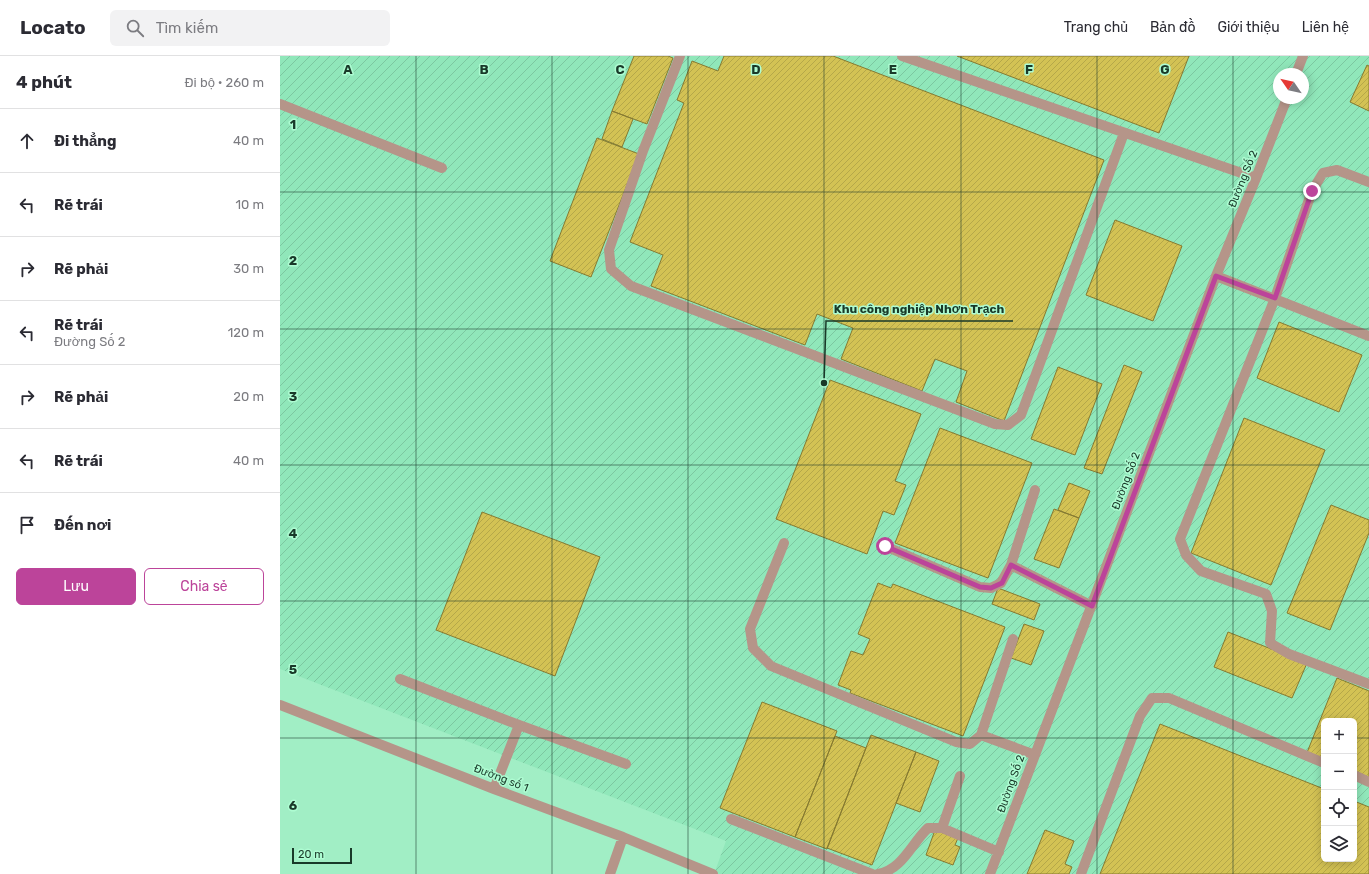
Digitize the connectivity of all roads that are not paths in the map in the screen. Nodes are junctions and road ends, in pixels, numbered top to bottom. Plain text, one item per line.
1 (680, 56) edge
2 (902, 56) edge
3 (1303, 56) edge
4 (1298, 68) edge
5 (280, 104) edge
6 (1285, 104) edge
7 (1124, 133) junction
8 (442, 168) dead end
9 (1256, 178) junction
10 (1369, 182) edge
11 (1216, 276) junction
12 (1275, 298) junction
13 (1369, 336) edge
14 (1035, 490) dead end
15 (784, 544) dead end
16 (885, 546) dead end
17 (1011, 565) junction
18 (1092, 606) junction
19 (1013, 639) dead end
20 (400, 679) dead end
21 (1369, 684) edge
22 (280, 705) edge
23 (519, 725) junction
24 (981, 735) junction
25 (1035, 755) junction
26 (1321, 762) edge
27 (626, 764) dead end
28 (960, 776) dead end
29 (1357, 776) edge
30 (1369, 782) edge
31 (494, 789) junction
32 (731, 819) dead end
33 (942, 828) junction
34 (623, 837) junction
35 (999, 852) junction
36 (610, 874) edge
37 (713, 874) edge
38 (872, 874) edge
39 (878, 874) edge
40 (990, 874) edge
41 (1081, 874) edge

1 - 7 street
2 - 7 street
3 - 4 street
5 - 8 street
6 - 9 street, Đường Số 2
7 - 9 street
9 - 11 street, Đường Số 2
10 - 12 street
11 - 12 street
11 - 18 street, Đường Số 2
12 - 13 street
12 - 21 street
14 - 17 street
15 - 24 street
16 - 17 street
17 - 18 street
18 - 25 street, Đường Số 2
19 - 24 street
20 - 23 street
22 - 31 street, Đường số 1
23 - 27 street
23 - 31 street
24 - 25 street
25 - 35 street, Đường Số 2
26 - 41 street
28 - 33 street
29 - 30 street
31 - 34 street, Đường số 1
32 - 38 street
33 - 35 street
33 - 39 street
34 - 36 street
34 - 37 street, Đường số 1
35 - 40 street, Đường Số 2

